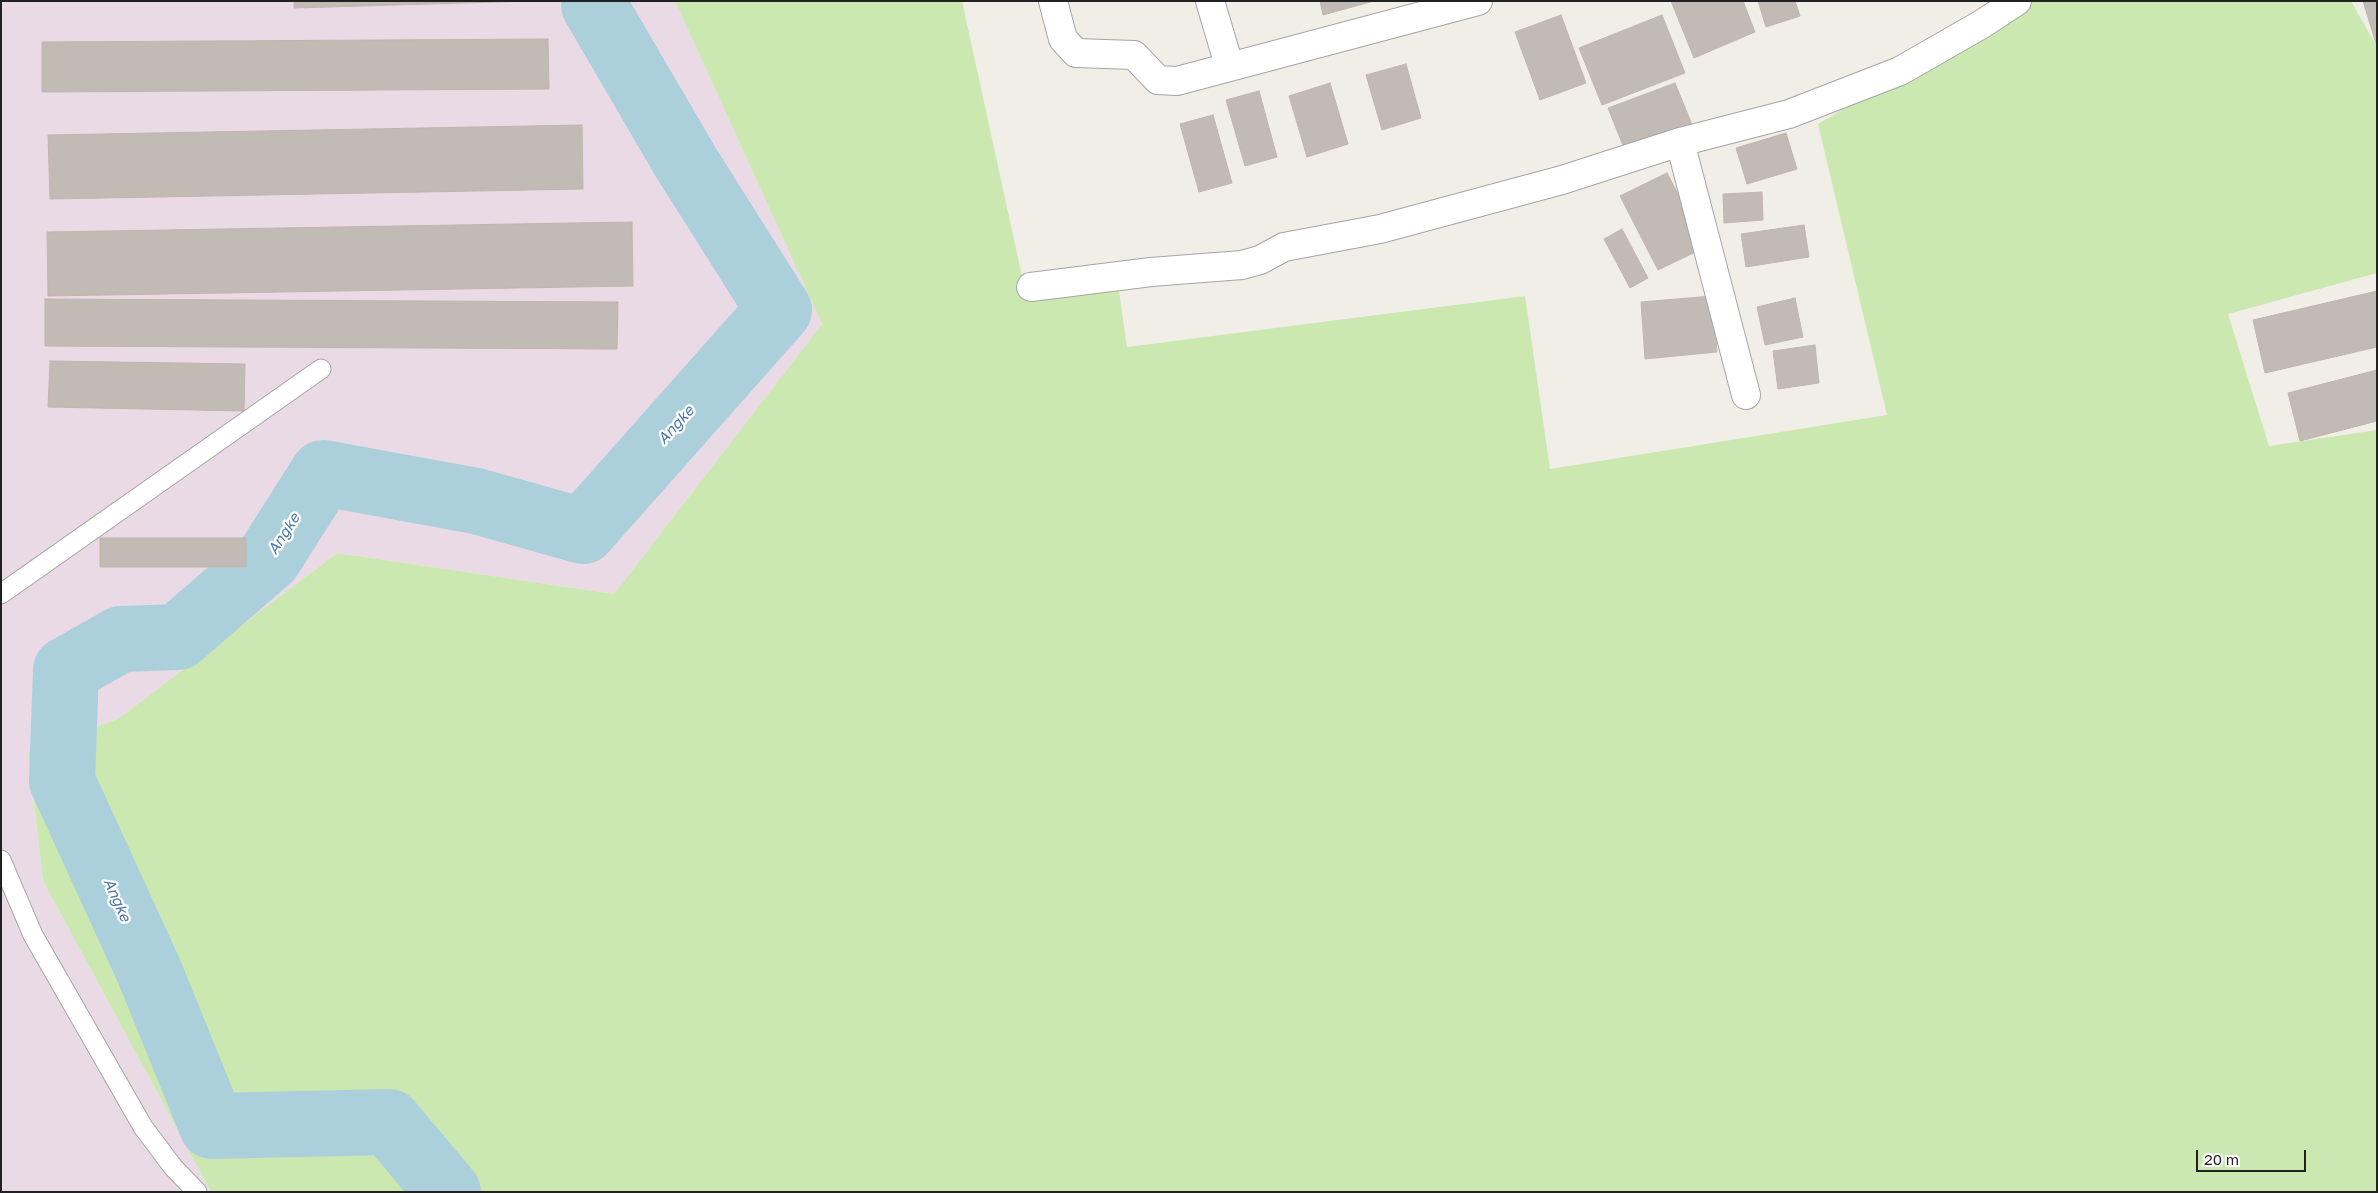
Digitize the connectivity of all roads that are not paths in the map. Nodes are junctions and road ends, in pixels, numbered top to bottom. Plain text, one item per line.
1 (1053, 1) edge
2 (1210, 1) edge
3 (1478, 1) edge
4 (2017, 1) edge
5 (1417, 9) edge
6 (1229, 65) junction
7 (1680, 142) junction
8 (1031, 287) dead end
9 (321, 369) dead end
10 (1746, 395) dead end
11 (1, 594) edge
12 (1, 860) edge
13 (197, 1192) edge

1 - 6 street
2 - 6 street
3 - 5 street
4 - 7 street
5 - 6 street
7 - 8 street
7 - 10 street
9 - 11 lane
12 - 13 lane

